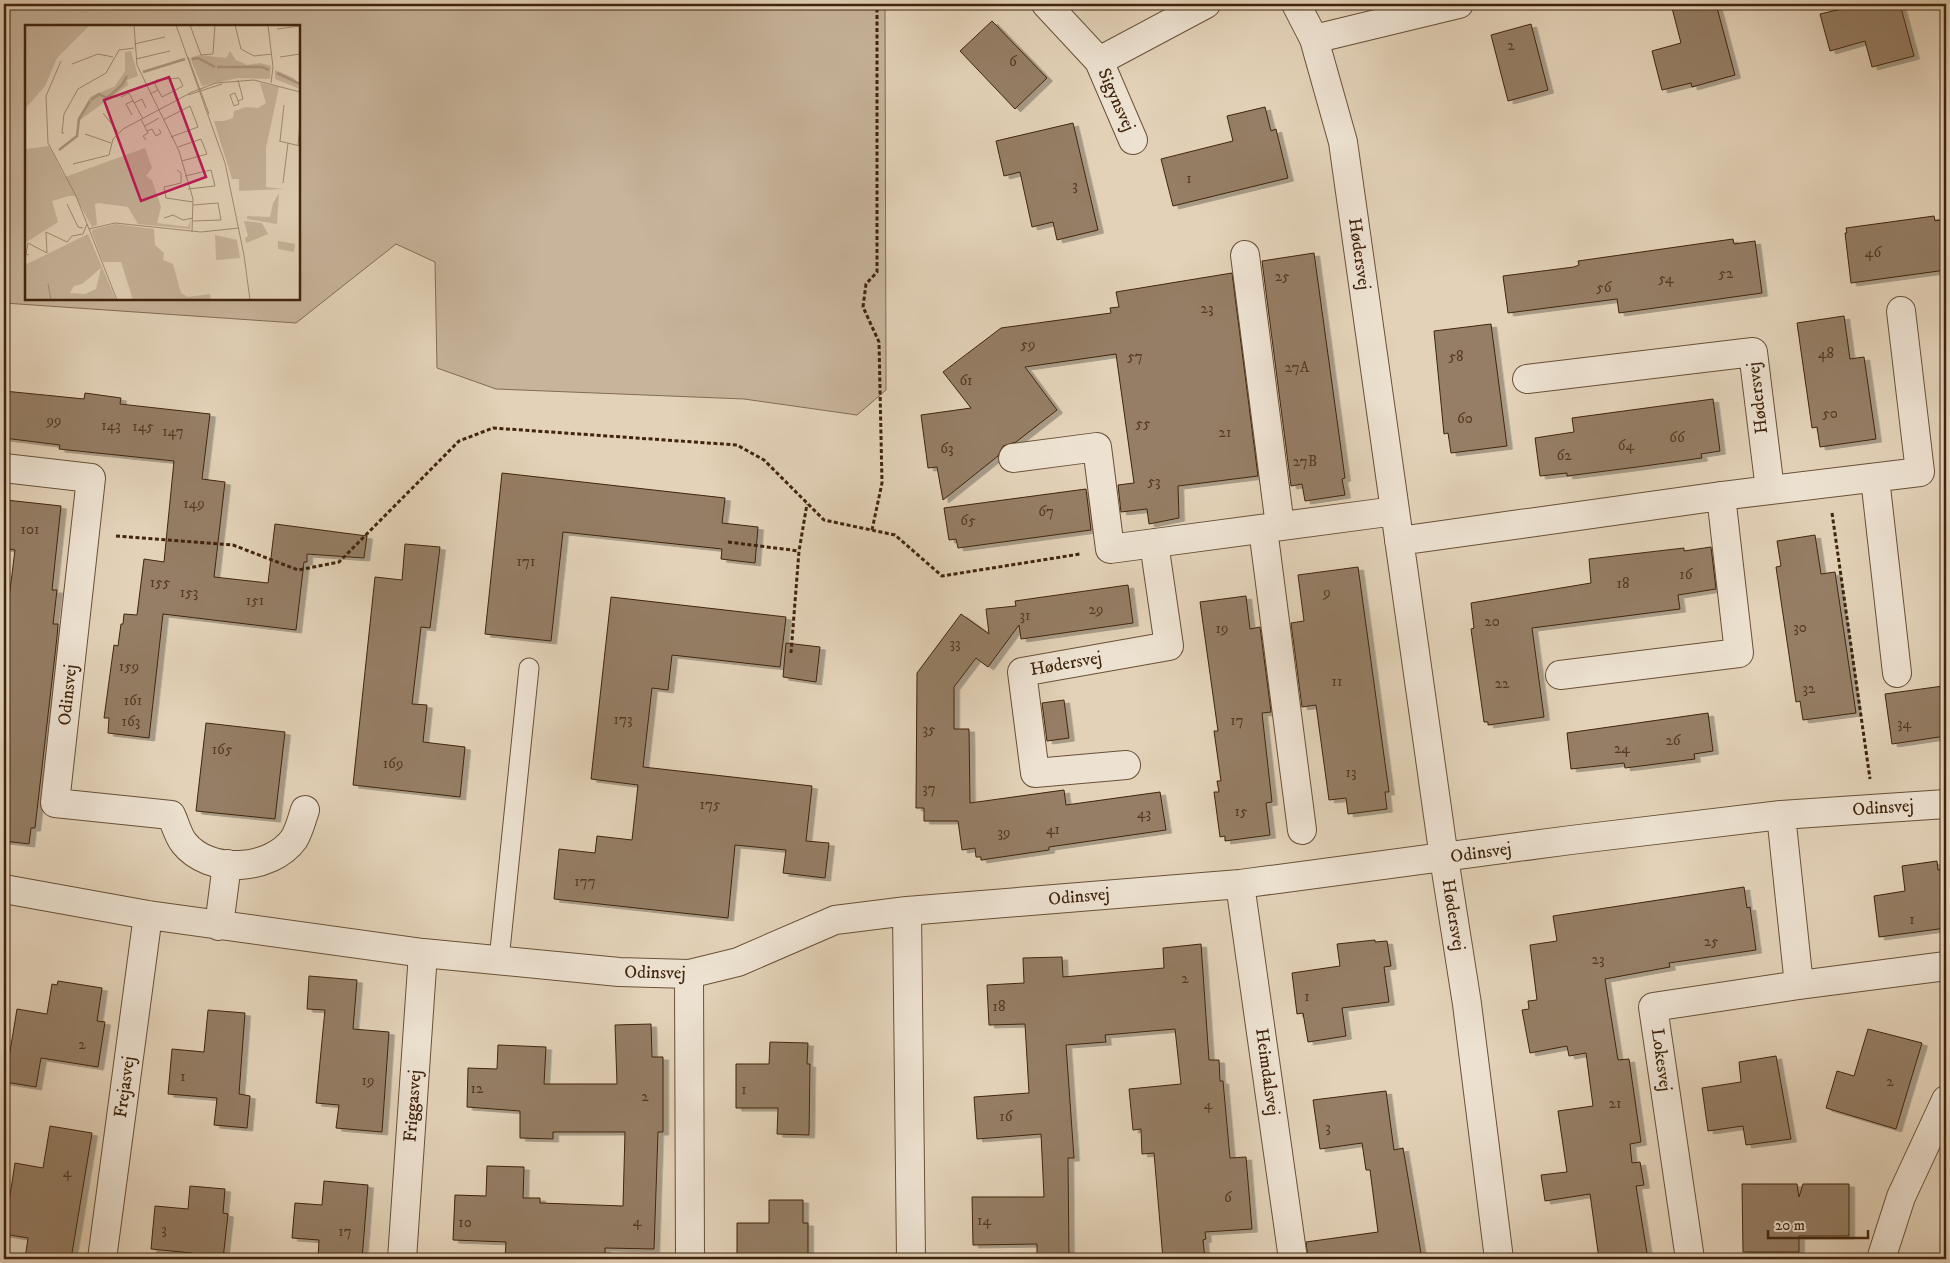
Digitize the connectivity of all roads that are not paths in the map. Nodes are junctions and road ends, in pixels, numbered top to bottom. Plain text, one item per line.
1 (1046, 4) edge
2 (1206, 4) edge
3 (1296, 4) edge
4 (1459, 4) edge
5 (1314, 39) junction
6 (1099, 61) junction
7 (1133, 140) dead end
8 (1245, 256) dead end
9 (1901, 311) dead end
10 (1527, 379) dead end
11 (1013, 458) dead end
12 (4, 468) edge
13 (1875, 478) junction
14 (1770, 490) junction
15 (1721, 496) junction
16 (1395, 511) junction
17 (1272, 528) junction
18 (1399, 541) junction
19 (1154, 543) junction
20 (529, 668) dead end
21 (1897, 673) dead end
22 (1560, 675) dead end
23 (1126, 764) dead end
24 (1946, 804) edge
25 (305, 810) dead end
26 (1781, 815) junction
27 (1302, 830) dead end
28 (1444, 858) junction
29 (227, 864) junction
30 (1240, 884) junction
31 (4, 889) edge
32 (907, 911) junction
33 (148, 915) junction
34 (219, 926) junction
35 (424, 953) junction
36 (499, 960) junction
37 (1946, 966) edge
38 (689, 974) junction
39 (1799, 985) junction
40 (1946, 1100) edge
41 (102, 1259) edge
42 (402, 1259) edge
43 (690, 1259) edge
44 (911, 1259) edge
45 (1293, 1259) edge
46 (1499, 1259) edge
47 (1690, 1259) edge
48 (1881, 1259) edge

1 - 6 street, Sigynsvej
2 - 6 street, Sigynsvej
3 - 5 street, Hødersvej
4 - 5 street
5 - 16 street, Hødersvej
6 - 7 street, Sigynsvej
8 - 17 street
9 - 13 street
10 - 14 street, Hødersvej
11 - 19 street
12 - 29 street, Odinsvej
13 - 14 street
13 - 21 street
14 - 15 street
15 - 18 street
15 - 22 street
16 - 17 street
16 - 18 street, Hødersvej
17 - 19 street
17 - 27 street
18 - 28 street, Hødersvej
19 - 23 street, Hødersvej
20 - 36 lane
24 - 26 street, Odinsvej
25 - 29 street, Odinsvej
26 - 28 street, Odinsvej
26 - 39 street
28 - 30 street, Odinsvej
28 - 46 street, Hødersvej
29 - 34 street
30 - 32 street, Odinsvej
30 - 45 street, Heimdalsvej
31 - 33 street, Odinsvej
32 - 38 street, Odinsvej
32 - 44 street
33 - 34 street, Odinsvej
33 - 41 street, Frejasvej
34 - 35 street, Odinsvej
35 - 36 street, Odinsvej
35 - 42 street, Friggasvej
36 - 38 street, Odinsvej
37 - 39 street, Lokesvej
38 - 43 street
39 - 47 street, Lokesvej
40 - 48 street

